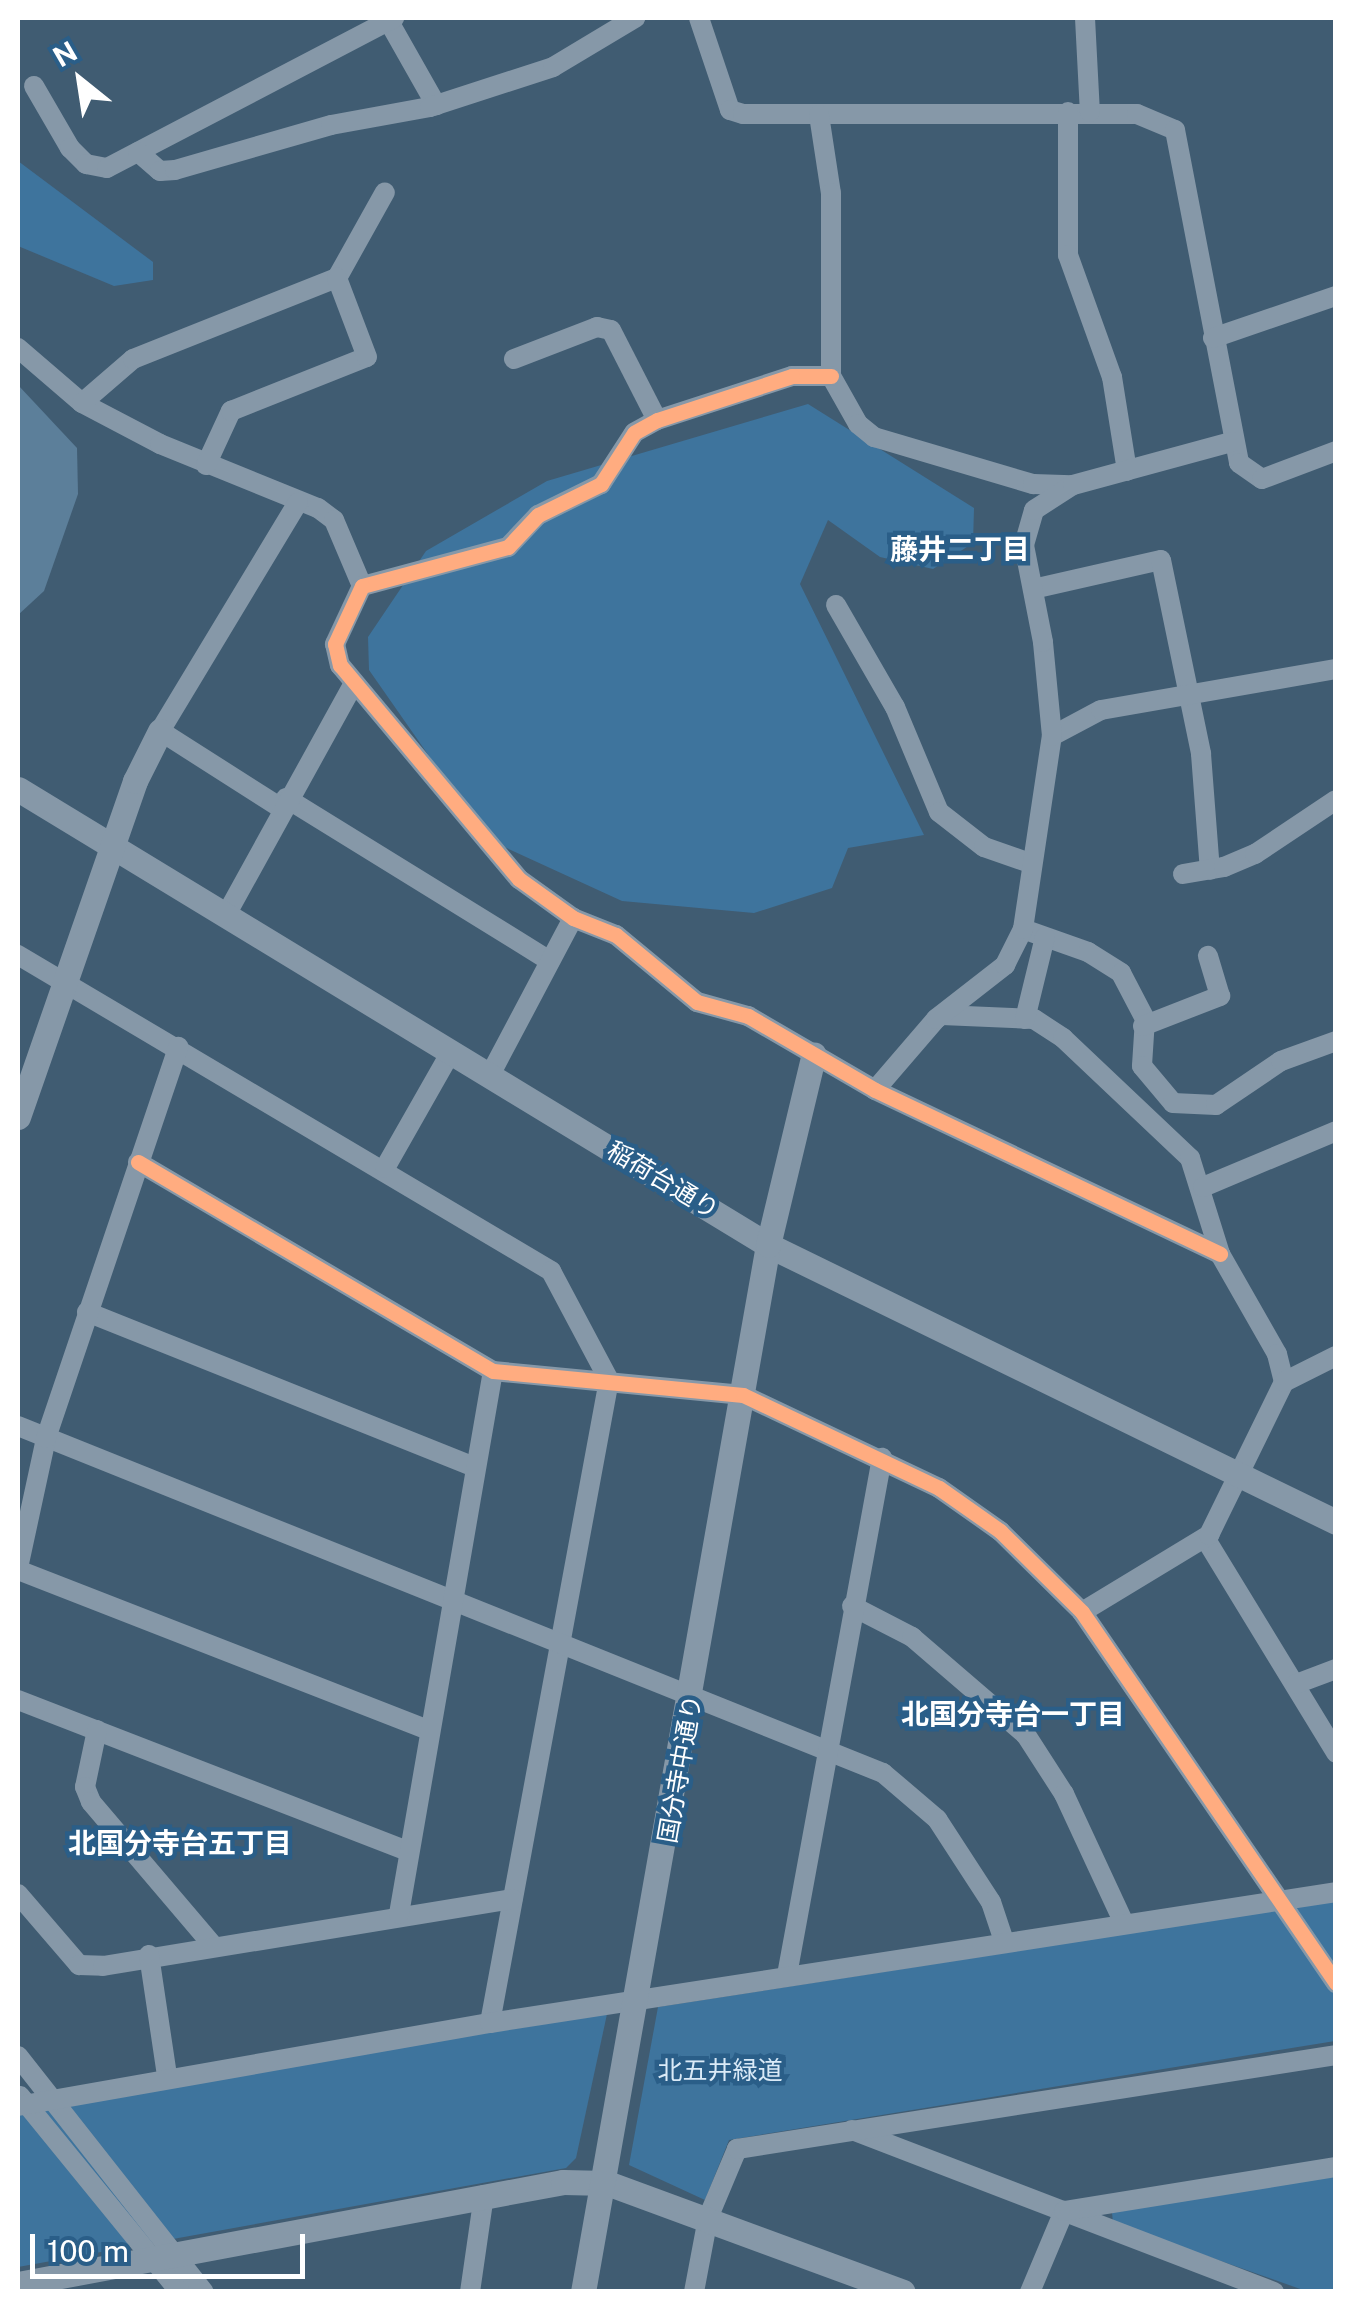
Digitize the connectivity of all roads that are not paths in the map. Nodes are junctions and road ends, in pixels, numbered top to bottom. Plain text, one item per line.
1 (635, 18) edge
2 (699, 18) edge
3 (1085, 18) edge
4 (391, 19) edge
5 (34, 86) dead end
6 (436, 105) junction
7 (1068, 112) junction
8 (1090, 112) junction
9 (819, 114) junction
10 (138, 152) junction
11 (385, 192) dead end
12 (337, 278) junction
13 (1336, 296) edge
14 (1213, 338) junction
15 (18, 348) edge
16 (514, 359) dead end
17 (831, 376) junction
18 (82, 402) junction
19 (657, 420) junction
20 (1231, 442) junction
21 (1336, 451) edge
22 (206, 465) junction
23 (1127, 471) junction
24 (1073, 485) junction
25 (298, 502) junction
26 (362, 586) junction
27 (1033, 588) junction
28 (836, 605) dead end
29 (1336, 669) edge
30 (352, 686) junction
31 (1190, 695) junction
32 (160, 731) junction
33 (1052, 736) junction
34 (18, 789) edge
35 (1336, 800) edge
36 (284, 803) junction
37 (113, 847) junction
38 (1030, 863) junction
39 (1210, 870) junction
40 (1182, 874) dead end
41 (226, 916) junction
42 (572, 918) junction
43 (1023, 929) junction
44 (1045, 937) junction
45 (18, 955) edge
46 (1208, 956) dead end
47 (550, 961) junction
48 (64, 978) junction
49 (942, 1015) junction
50 (1025, 1019) junction
51 (1143, 1026) junction
52 (1336, 1042) edge
53 (178, 1047) junction
54 (452, 1052) junction
55 (814, 1054) junction
56 (490, 1075) junction
57 (875, 1090) junction
58 (18, 1117) edge
59 (1336, 1131) edge
60 (138, 1162) junction
61 (385, 1168) junction
62 (1204, 1186) junction
63 (768, 1244) junction
64 (1220, 1254) junction
65 (87, 1312) junction
66 (1336, 1356) edge
67 (493, 1370) junction
68 (609, 1380) junction
69 (1284, 1382) junction
70 (743, 1395) junction
71 (18, 1426) edge
72 (46, 1438) junction
73 (882, 1458) junction
74 (475, 1467) junction
75 (1240, 1474) junction
76 (1336, 1522) edge
77 (1205, 1538) junction
78 (18, 1569) edge
79 (451, 1598) junction
80 (852, 1606) junction
81 (1082, 1612) junction
82 (565, 1642) junction
83 (1336, 1669) edge
84 (1296, 1684) junction
85 (693, 1694) junction
86 (18, 1700) edge
87 (97, 1730) junction
88 (428, 1730) junction
89 (829, 1750) junction
90 (1336, 1752) edge
91 (407, 1851) junction
92 (1336, 1892) edge
93 (18, 1894) edge
94 (512, 1899) junction
95 (1280, 1902) junction
96 (399, 1914) junction
97 (1124, 1923) junction
98 (1004, 1942) junction
99 (212, 1944) junction
100 (149, 1955) junction
101 (788, 1975) junction
102 (1336, 1983) edge
103 (637, 2002) junction
104 (490, 2023) junction
105 (1336, 2055) edge
106 (18, 2056) edge
107 (166, 2076) junction
108 (50, 2098) junction
109 (21, 2101) edge
110 (850, 2129) junction
111 (1336, 2168) edge
112 (607, 2182) junction
113 (484, 2196) junction
114 (1064, 2211) junction
115 (708, 2218) junction
116 (163, 2256) junction
117 (18, 2284) edge
118 (180, 2292) edge
119 (204, 2292) edge
120 (470, 2292) edge
121 (583, 2292) edge
122 (694, 2292) edge
123 (903, 2292) edge
124 (1030, 2292) edge
125 (1274, 2292) edge

1 - 6 street
2 - 9 street
3 - 8 street
4 - 6 street
4 - 10 street
5 - 10 street
6 - 10 street
7 - 8 street
7 - 9 street
7 - 23 street
8 - 14 street
9 - 17 street
11 - 12 street
12 - 18 street
12 - 22 street
13 - 14 street
14 - 20 street
15 - 18 street
16 - 19 street
17 - 19 street
17 - 24 street
18 - 22 street
19 - 26 street
20 - 21 street
20 - 23 street
22 - 25 street
23 - 24 street
24 - 27 street
25 - 26 street
25 - 32 street
26 - 30 street
27 - 31 street
27 - 33 street
28 - 38 street
29 - 31 street
30 - 36 street
30 - 42 street
31 - 33 street
31 - 39 street
32 - 36 street
32 - 37 street
33 - 38 street
34 - 37 street, 稲荷台通り
35 - 39 street
36 - 41 street
36 - 47 street
37 - 41 street, 稲荷台通り
37 - 48 street
38 - 43 street
39 - 40 street
41 - 54 street, 稲荷台通り
42 - 47 street
42 - 55 street
43 - 44 street
43 - 49 street
44 - 50 street
44 - 51 street
45 - 48 street
46 - 51 street
47 - 56 street
48 - 53 street
48 - 58 street
49 - 50 street
49 - 57 street
50 - 62 street
51 - 52 street
53 - 60 street
53 - 61 street
54 - 56 street, 稲荷台通り
54 - 61 street
55 - 57 street
55 - 63 street, 国分寺中通り
56 - 63 street, 稲荷台通り
57 - 64 street
59 - 62 street
60 - 65 street
60 - 67 street
61 - 68 street
62 - 64 street
63 - 70 street, 国分寺中通り
63 - 75 street, 稲荷台通り
64 - 69 street
65 - 72 street
65 - 74 street
66 - 69 street
67 - 68 street
67 - 74 street
68 - 70 street
68 - 82 street
69 - 75 street
70 - 73 street
70 - 85 street, 国分寺中通り
71 - 72 street
72 - 78 street
72 - 79 street
73 - 80 street
73 - 81 street
74 - 79 street
75 - 76 street, 稲荷台通り
75 - 77 street
77 - 81 street
77 - 84 street
78 - 88 street
79 - 82 street
79 - 88 street
80 - 89 street
80 - 97 street
81 - 95 street
82 - 85 street
82 - 94 street
83 - 84 street
84 - 90 street
85 - 89 street
85 - 103 street, 国分寺中通り
86 - 87 street
87 - 91 street
87 - 99 street
88 - 91 street
89 - 98 street
89 - 101 street
91 - 96 street
92 - 95 street
93 - 100 street
94 - 96 street
94 - 104 street
95 - 97 street
95 - 102 street
96 - 99 street
97 - 98 street
98 - 101 street
99 - 100 street
100 - 107 street
101 - 103 street
103 - 104 street
103 - 112 street, 国分寺中通り
104 - 107 street
105 - 110 street
106 - 108 street
107 - 108 street
108 - 109 street
108 - 116 street
109 - 116 street
110 - 114 street
110 - 115 street
111 - 114 street
112 - 113 street
112 - 115 street
112 - 121 street, 国分寺中通り
113 - 116 street
113 - 120 street
114 - 124 street
114 - 125 street
115 - 122 street
115 - 123 street
116 - 117 street
116 - 118 street
116 - 119 street

